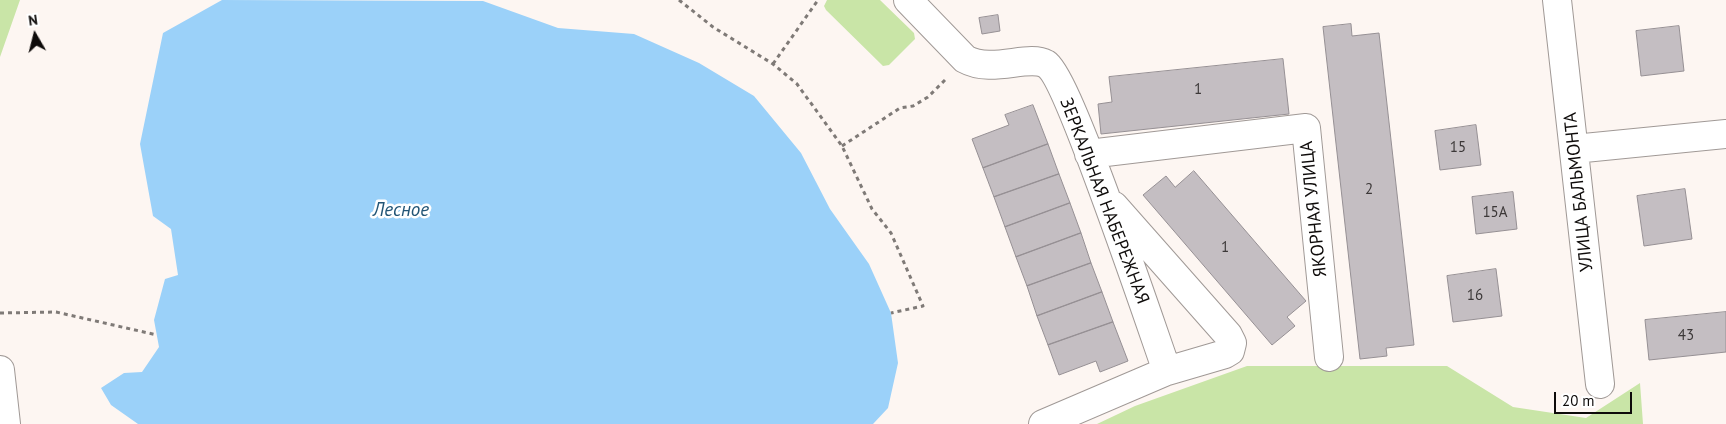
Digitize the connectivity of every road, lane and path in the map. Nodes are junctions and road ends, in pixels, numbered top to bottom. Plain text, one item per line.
1 (679, 0) edge
2 (818, 0) edge
3 (908, 0) edge
4 (1557, 0) edge
5 (965, 59) junction
6 (773, 64) junction
7 (1726, 134) edge
8 (842, 146) junction
9 (1574, 149) junction
10 (1089, 154) junction
11 (1104, 194) junction
12 (0, 313) edge
13 (891, 313) dead end
14 (157, 335) dead end
15 (1329, 357) dead end
16 (0, 370) edge
17 (1167, 371) junction
18 (1600, 384) dead end
19 (6, 424) edge
20 (1043, 424) edge

1 - 6 path
2 - 6 path
3 - 5 street, ЗЕРКАЛЬНАЯ НАБЕРЕЖНАЯ
4 - 9 street, УЛИЦА БАЛЬМОНТА
5 - 8 path
5 - 10 street, ЗЕРКАЛЬНАЯ НАБЕРЕЖНАЯ
6 - 8 path
7 - 9 street
8 - 13 path
9 - 18 street, УЛИЦА БАЛЬМОНТА
10 - 11 street, ЗЕРКАЛЬНАЯ НАБЕРЕЖНАЯ
10 - 15 street, ЯКОРНАЯ УЛИЦА
11 - 17 street, ЗЕРКАЛЬНАЯ НАБЕРЕЖНАЯ
11 - 17 street
12 - 14 path
16 - 19 street
17 - 20 street

